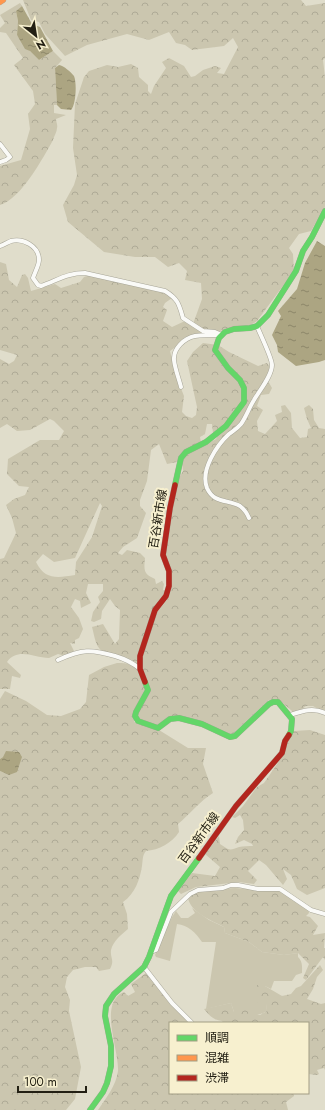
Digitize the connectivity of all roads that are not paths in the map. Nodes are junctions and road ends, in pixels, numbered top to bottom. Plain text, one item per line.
1 (3, 0) edge
2 (0, 2) edge
3 (0, 144) edge
4 (0, 162) edge
5 (325, 211) edge
6 (0, 246) edge
7 (257, 326) junction
8 (222, 335) junction
9 (181, 387) dead end
10 (249, 518) dead end
11 (58, 660) dead end
12 (140, 669) junction
13 (325, 712) edge
14 (290, 715) junction
15 (325, 914) edge
16 (151, 952) junction
17 (144, 967) junction
18 (191, 1022) edge
19 (90, 1110) edge

1 - 2 main road
3 - 4 street
5 - 7 main road
6 - 8 street
7 - 8 main road
7 - 10 street
8 - 9 street
8 - 12 main road, 百谷新市線
11 - 12 street
12 - 14 main road, 百谷新市線
13 - 14 street
14 - 16 main road, 百谷新市線
15 - 16 street
16 - 17 main road, 百谷新市線
17 - 18 street
17 - 19 main road, 百谷新市線

